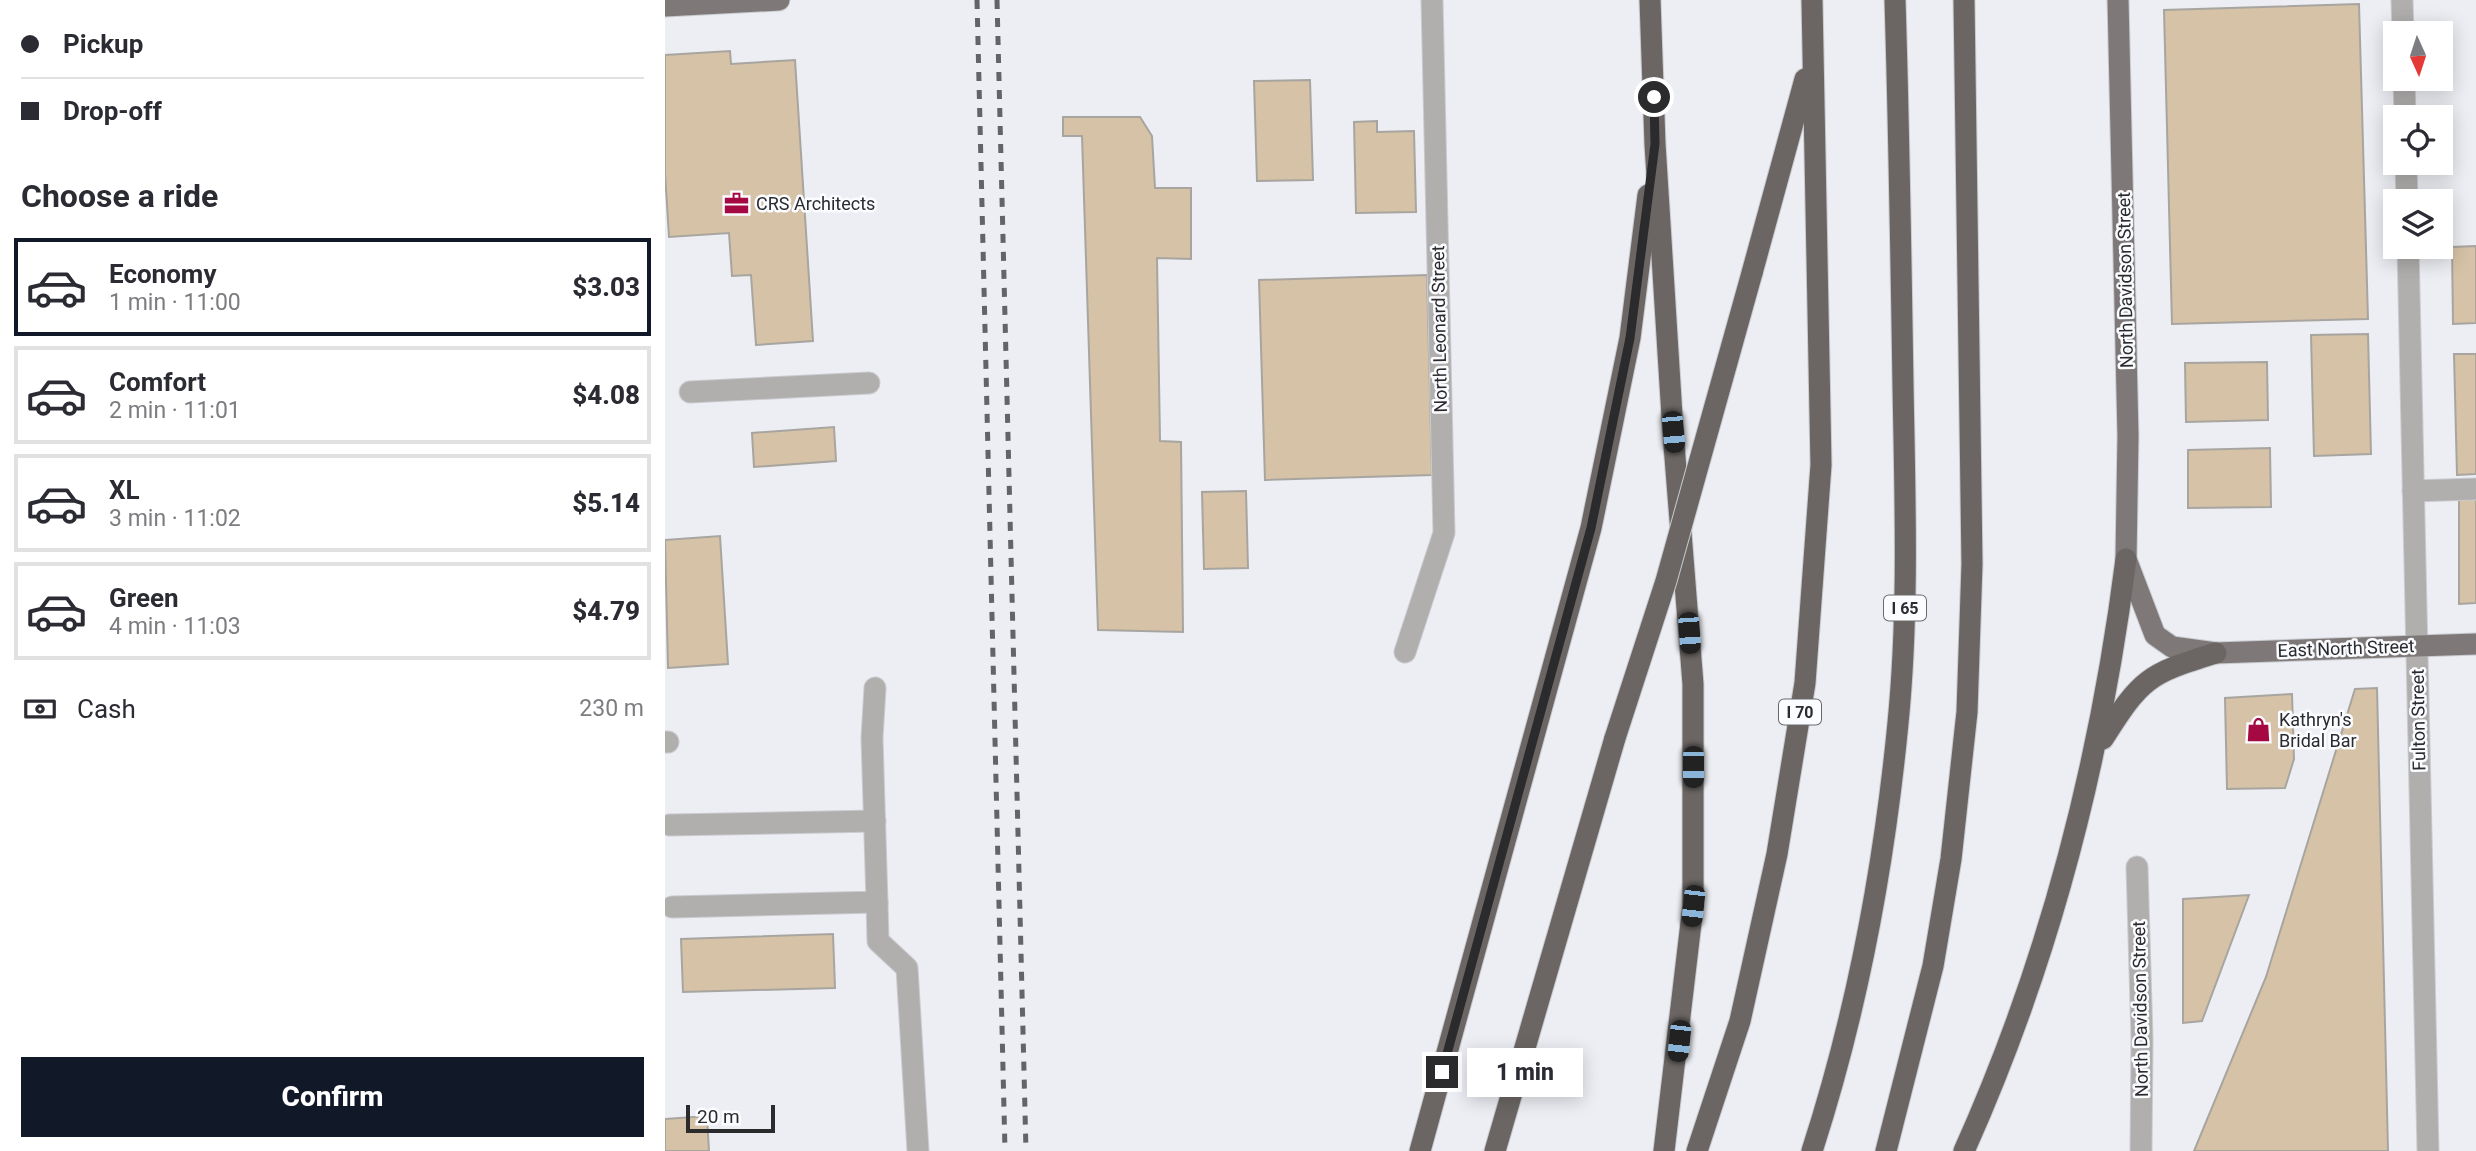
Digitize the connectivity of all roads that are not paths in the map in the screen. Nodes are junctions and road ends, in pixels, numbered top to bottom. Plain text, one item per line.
1 (779, 0) edge
2 (1431, 0) edge
3 (1650, 0) edge
4 (1812, 0) edge
5 (1895, 0) edge
6 (1964, 0) edge
7 (2117, 0) edge
8 (2402, 0) edge
9 (665, 6) edge
10 (2403, 21) edge
11 (1811, 57) junction
12 (1655, 144) junction
13 (2407, 259) edge
14 (869, 383) dead end
15 (690, 392) dead end
16 (2476, 489) edge
17 (2413, 491) junction
18 (2126, 559) junction
19 (2476, 643) edge
20 (2416, 645) junction
21 (1405, 652) dead end
22 (2216, 653) junction
23 (876, 688) dead end
24 (2096, 750) junction
25 (875, 821) junction
26 (670, 825) dead end
27 (2137, 867) dead end
28 (877, 902) junction
29 (672, 906) dead end
30 (918, 1151) edge
31 (1420, 1151) edge
32 (1495, 1151) edge
33 (1664, 1151) edge
34 (1697, 1151) edge
35 (1812, 1151) edge
36 (1886, 1151) edge
37 (1964, 1151) edge
38 (2141, 1151) edge
39 (2428, 1151) edge

1 - 9 main road
2 - 21 street, North Leonard Street
3 - 12 highway
4 - 11 highway
5 - 35 highway, I 65
6 - 36 highway
7 - 18 main road, North Davidson Street
8 - 10 street
11 - 32 highway, bridge
11 - 34 highway, I 70
12 - 31 highway
12 - 33 highway
13 - 17 street, Fulton Street
14 - 15 street
16 - 17 street
17 - 20 street, Fulton Street
18 - 22 main road, East North Street
18 - 24 highway
19 - 20 main road, East North Street
20 - 22 main road, East North Street
20 - 39 street, Fulton Street
22 - 24 highway
23 - 25 street
24 - 37 highway
25 - 26 street
25 - 28 street
27 - 38 street, North Davidson Street
28 - 29 street
28 - 30 street

